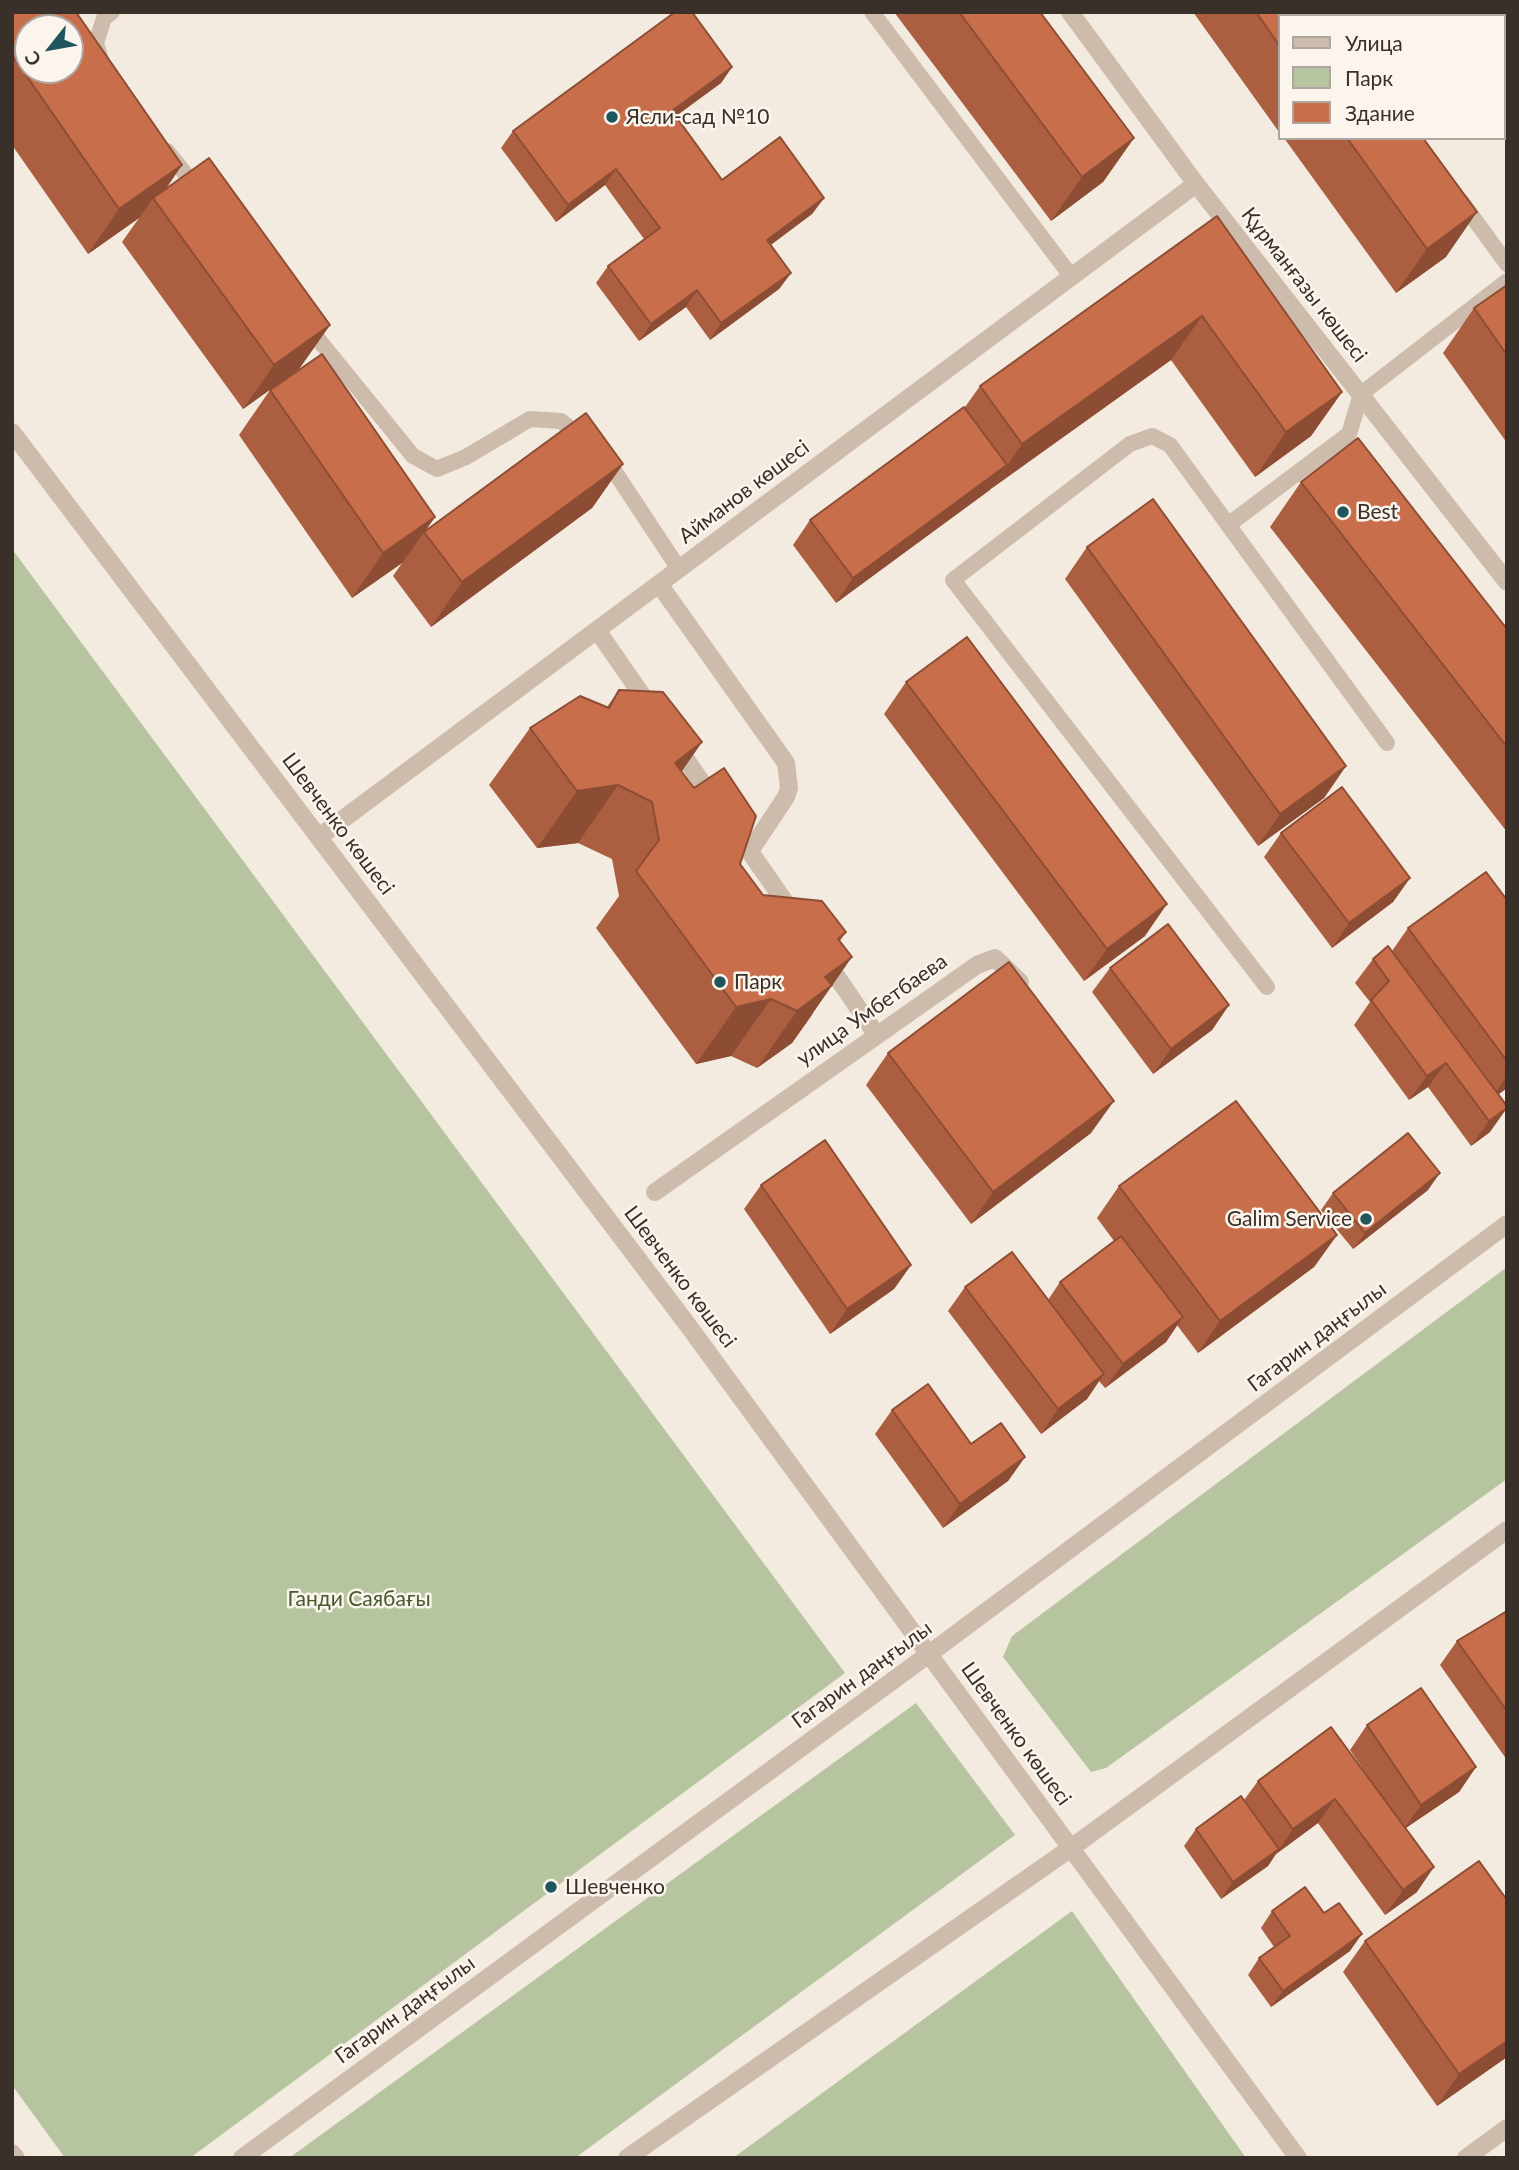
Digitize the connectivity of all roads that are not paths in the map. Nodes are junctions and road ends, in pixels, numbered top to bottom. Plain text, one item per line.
1 (112, 12) edge
2 (872, 12) edge
3 (1070, 12) edge
4 (104, 72) edge
5 (155, 136) edge
6 (1196, 184) junction
7 (1454, 191) edge
8 (207, 200) edge
9 (1507, 264) edge
10 (1071, 276) junction
11 (1507, 281) edge
12 (293, 307) edge
13 (1361, 394) junction
14 (12, 432) edge
15 (1228, 525) junction
16 (679, 569) junction
17 (1507, 582) edge
18 (659, 584) junction
19 (597, 630) junction
20 (1387, 743) dead end
21 (319, 837) junction
22 (750, 851) junction
23 (1267, 987) dead end
24 (1031, 997) edge
25 (876, 1034) junction
26 (655, 1192) dead end
27 (1507, 1224) edge
28 (1507, 1530) edge
29 (929, 1654) junction
30 (1071, 1848) junction
31 (1507, 2128) edge
32 (12, 2153) edge
33 (16, 2158) edge
34 (242, 2158) edge
35 (627, 2158) edge
36 (1298, 2158) edge
37 (1466, 2158) edge

1 - 4 lane
2 - 10 lane
3 - 6 street, Құрманғазы көшесі
5 - 8 lane
6 - 10 street, Айманов көшесі
6 - 13 street, Құрманғазы көшесі
7 - 9 lane
10 - 16 street, Айманов көшесі
11 - 13 lane
12 - 16 lane
13 - 15 lane
13 - 17 street, Құрманғазы көшесі
14 - 21 street, Шевченко көшесі
15 - 20 lane
15 - 23 lane
16 - 18 street, Айманов көшесі
18 - 19 street, Айманов көшесі
18 - 22 street
19 - 21 street, Айманов көшесі
19 - 22 street
21 - 29 street, Шевченко көшесі
22 - 25 street
24 - 25 street, улица Умбетбаева
25 - 26 street, улица Умбетбаева
27 - 29 street, Гагарин даңғылы
28 - 30 street
29 - 30 street, Шевченко көшесі
29 - 34 street, Гагарин даңғылы
30 - 35 street
30 - 36 street, Шевченко көшесі
31 - 37 street
32 - 33 street

